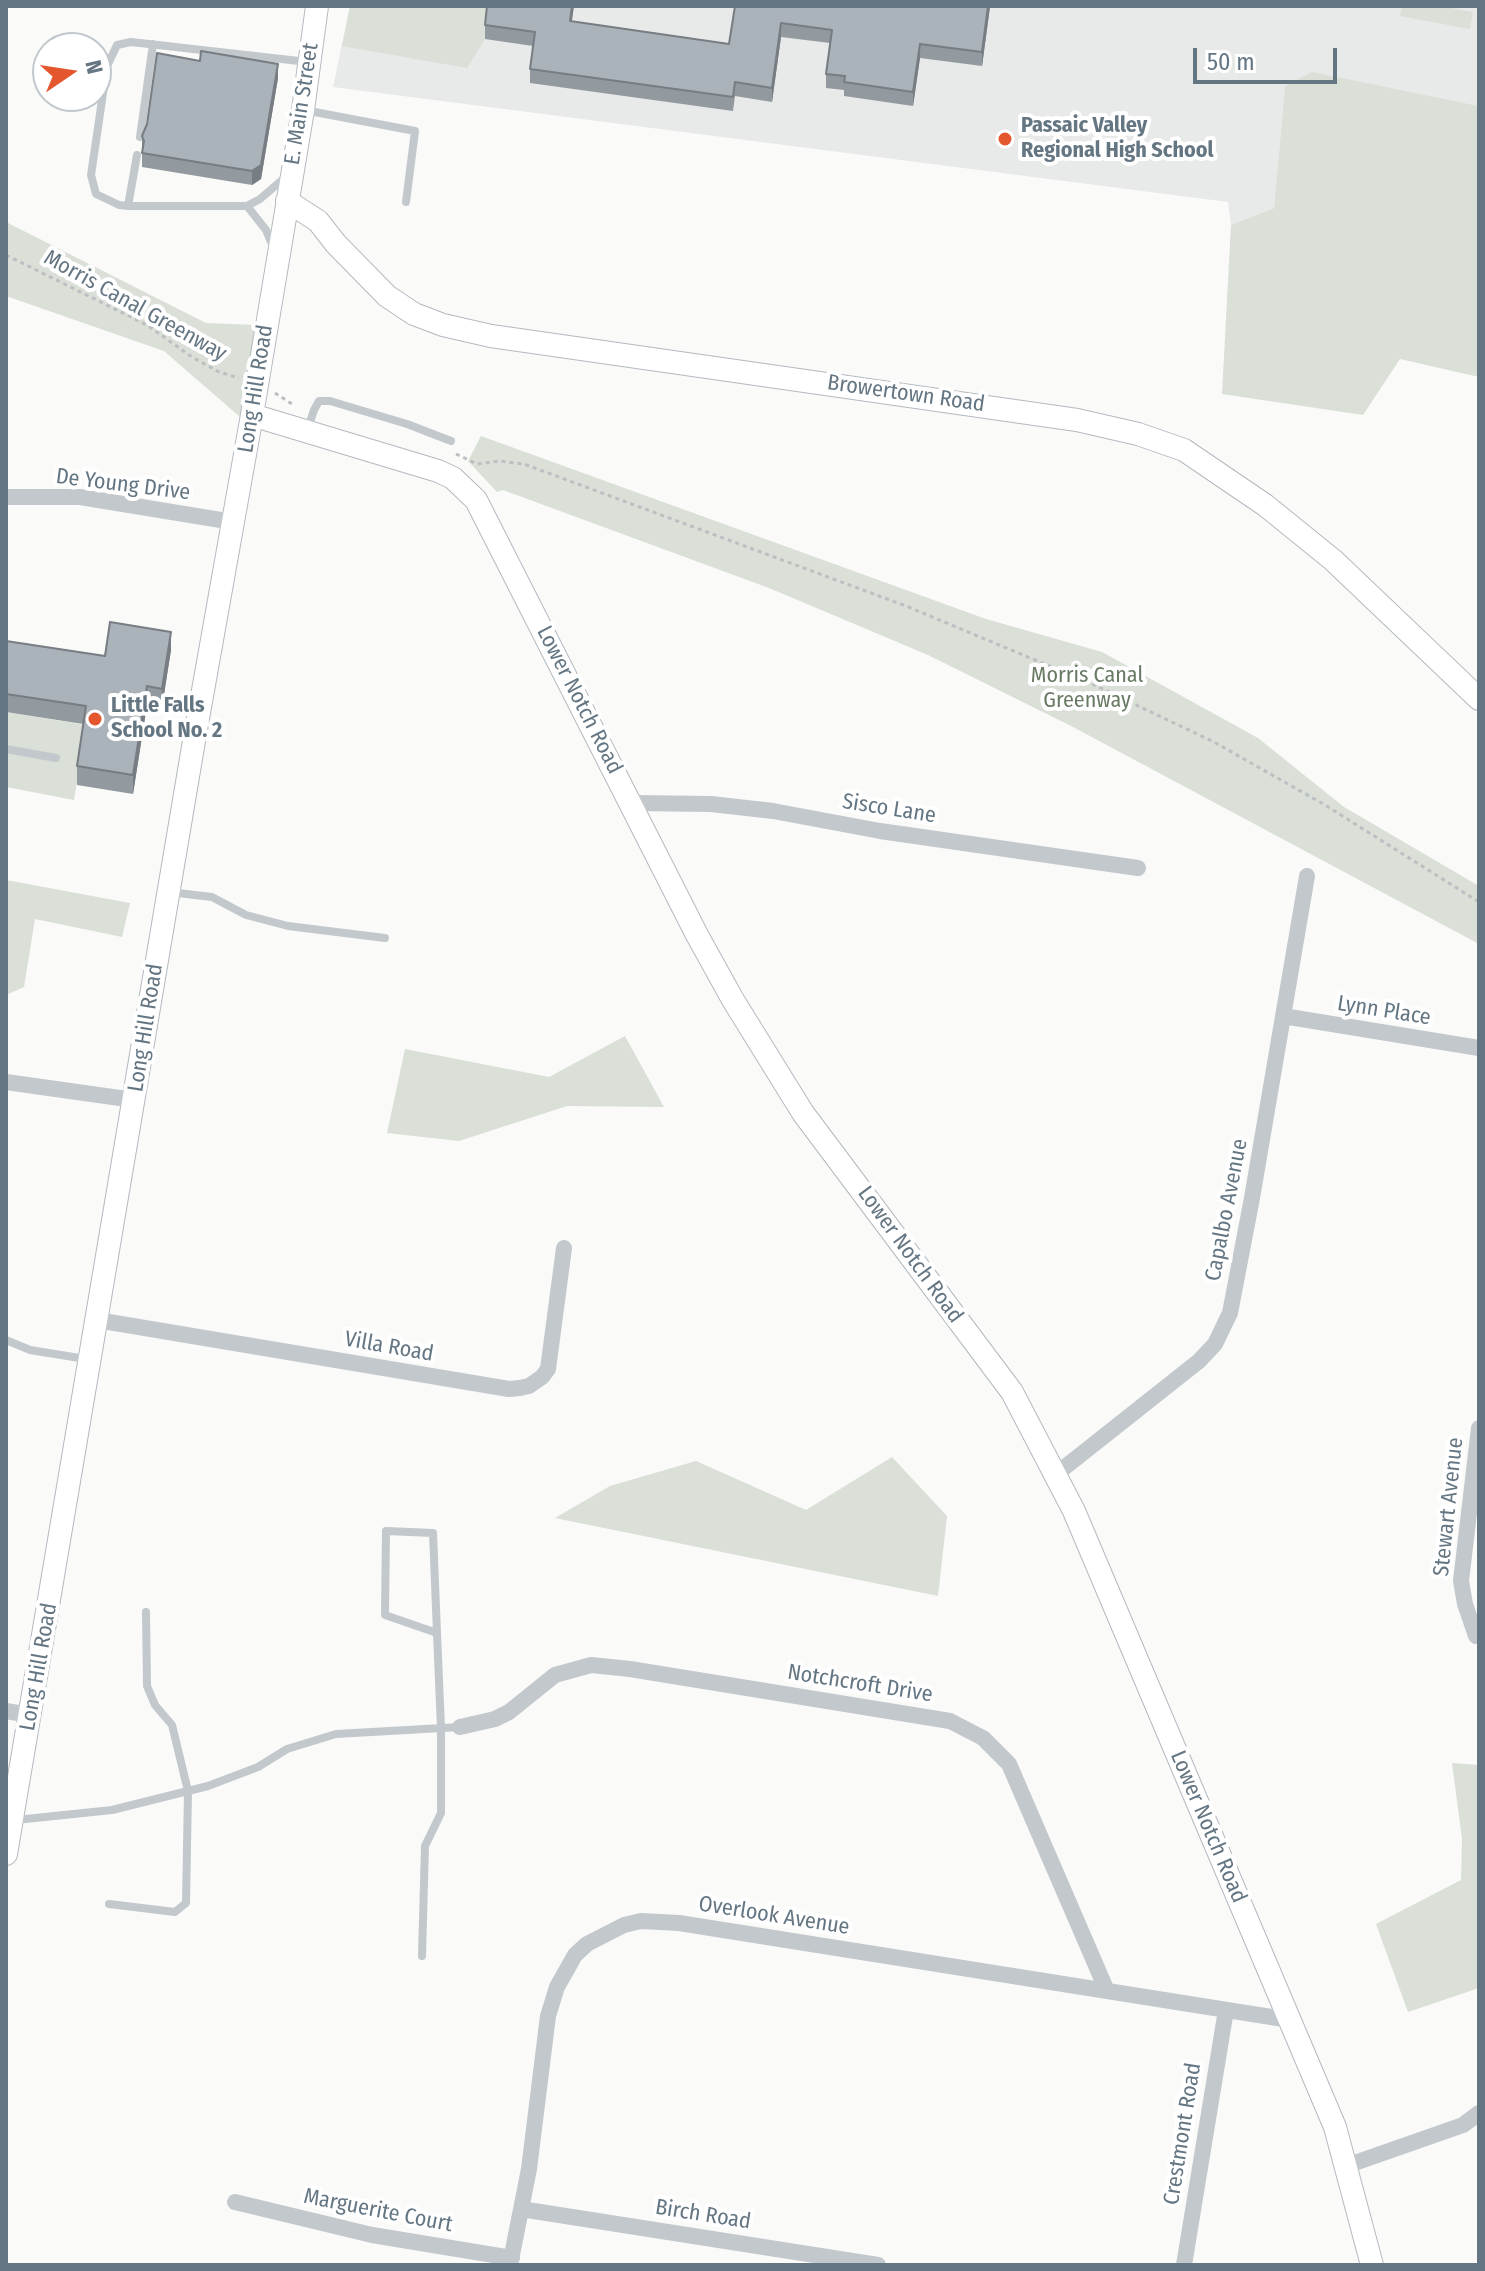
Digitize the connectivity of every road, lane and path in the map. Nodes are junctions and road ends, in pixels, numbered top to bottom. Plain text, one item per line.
1 (317, 6) edge
2 (153, 44) junction
3 (308, 62) junction
4 (303, 110) junction
5 (140, 137) edge
6 (137, 155) dead end
7 (291, 173) junction
8 (287, 201) junction
9 (406, 202) dead end
10 (128, 206) junction
11 (247, 206) junction
12 (6, 255) edge
13 (278, 257) junction
14 (249, 381) dead end
15 (273, 392) dead end
16 (314, 410) junction
17 (252, 415) junction
18 (306, 432) junction
19 (448, 445) joint
20 (6, 497) edge
21 (233, 522) junction
22 (1479, 699) edge
23 (6, 749) edge
24 (56, 758) dead end
25 (631, 803) junction
26 (1138, 868) dead end
27 (1307, 876) dead end
28 (168, 892) junction
29 (1479, 902) edge
30 (385, 938) dead end
31 (1283, 1016) junction
32 (1479, 1048) edge
33 (6, 1082) edge
34 (134, 1100) junction
35 (564, 1248) dead end
36 (97, 1320) junction
37 (6, 1340) edge
38 (90, 1359) junction
39 (1479, 1428) edge
40 (1055, 1475) junction
41 (146, 1612) dead end
42 (437, 1633) junction
43 (1476, 1636) dead end
44 (6, 1711) edge
45 (30, 1715) junction
46 (460, 1727) joint
47 (441, 1728) junction
48 (188, 1791) junction
49 (12, 1820) junction
50 (6, 1854) edge
51 (109, 1904) dead end
52 (422, 1956) dead end
53 (1107, 1991) junction
54 (1226, 2010) junction
55 (1290, 2020) junction
56 (1479, 2113) edge
57 (1346, 2166) junction
58 (235, 2202) dead end
59 (521, 2209) junction
60 (511, 2262) edge
61 (878, 2265) edge
62 (1184, 2265) edge
63 (1372, 2265) edge

1 - 3 street, E. Main Street
2 - 3 lane
2 - 5 lane
2 - 10 lane
3 - 4 street, E. Main Street
4 - 7 street, E. Main Street
4 - 9 lane
6 - 10 lane
7 - 8 street, E. Main Street
7 - 11 lane
8 - 13 street, Long Hill Road
8 - 22 street, Browertown Road
10 - 11 lane
11 - 13 lane
12 - 14 path, Morris Canal Greenway
13 - 17 street, Long Hill Road
15 - 16 path
16 - 18 lane
16 - 19 lane
17 - 18 street, Lower Notch Road
17 - 21 street, Long Hill Road
18 - 25 street, Lower Notch Road
19 - 29 path
20 - 21 street, De Young Drive
21 - 28 street, Long Hill Road
23 - 24 lane
25 - 26 street, Sisco Lane
25 - 40 street, Lower Notch Road
27 - 31 street, Capalbo Avenue
28 - 30 lane
28 - 34 street, Long Hill Road
31 - 32 street, Lynn Place
31 - 40 street, Capalbo Avenue
33 - 34 street
34 - 36 street, Long Hill Road
35 - 36 street, Villa Road
36 - 38 street, Long Hill Road
37 - 38 lane
38 - 45 street, Long Hill Road
39 - 43 street, Stewart Avenue
40 - 55 street, Lower Notch Road
41 - 48 lane
42 - 42 lane
42 - 47 lane
44 - 45 street
45 - 49 street, Long Hill Road
46 - 47 lane
46 - 53 street, Notchcroft Drive
47 - 48 lane
47 - 52 lane
48 - 49 lane
48 - 51 lane
49 - 50 street, Long Hill Road
53 - 54 street, Overlook Avenue
53 - 59 street, Overlook Avenue
54 - 55 street, Overlook Avenue
54 - 62 street, Crestmont Road
55 - 57 street, Lower Notch Road
56 - 57 street
57 - 63 street, Lower Notch Road
58 - 60 street, Marguerite Court
59 - 60 street, Overlook Avenue
59 - 61 street, Birch Road

